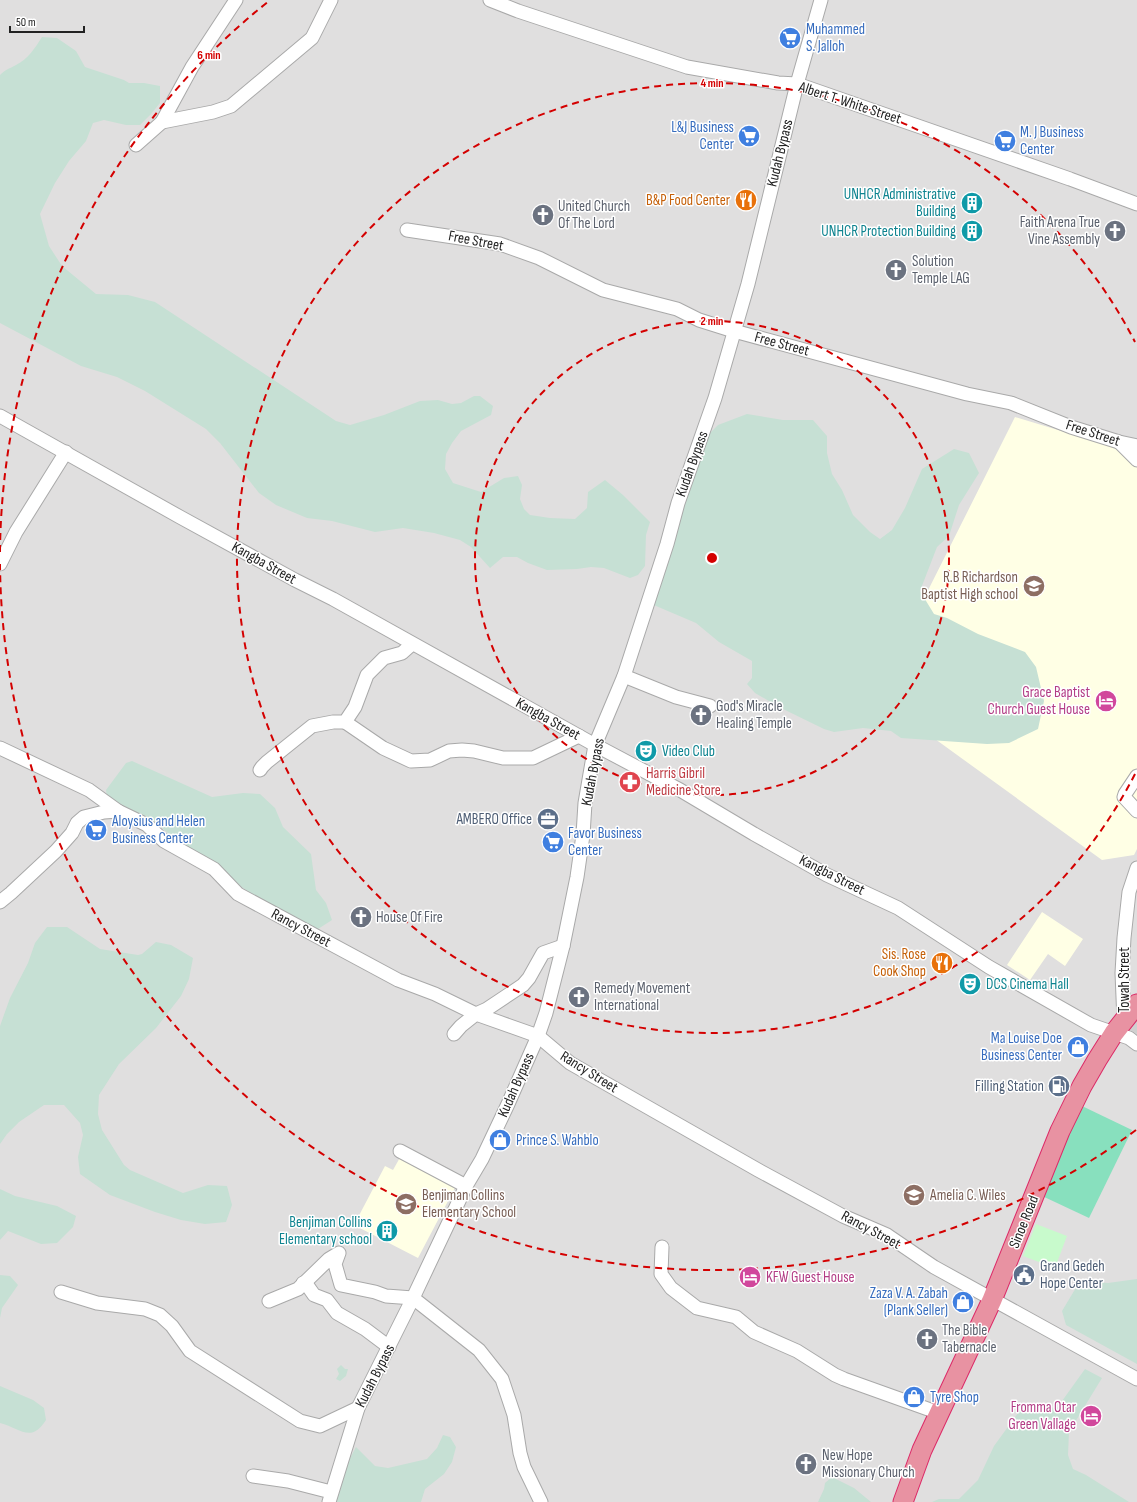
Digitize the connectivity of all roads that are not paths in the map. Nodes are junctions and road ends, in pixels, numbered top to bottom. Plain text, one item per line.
1 (236, 0) edge
2 (331, 0) edge
3 (490, 0) edge
4 (821, 0) edge
5 (797, 84) junction
6 (162, 122) junction
7 (136, 145) dead end
8 (1137, 204) edge
9 (407, 230) dead end
10 (734, 331) junction
11 (0, 416) edge
12 (1120, 442) junction
13 (1137, 446) edge
14 (66, 452) junction
15 (1137, 460) edge
16 (0, 564) edge
17 (412, 644) junction
18 (624, 676) junction
19 (710, 706) dead end
20 (345, 722) junction
21 (579, 736) junction
22 (595, 745) junction
23 (0, 748) edge
24 (260, 770) dead end
25 (1137, 776) edge
26 (118, 811) junction
27 (1137, 812) edge
28 (1137, 868) edge
29 (0, 902) edge
30 (563, 946) junction
31 (1137, 1004) edge
32 (476, 1014) junction
33 (1119, 1027) junction
34 (454, 1034) dead end
35 (538, 1036) junction
36 (1137, 1044) edge
37 (400, 1151) dead end
38 (466, 1186) junction
39 (662, 1247) dead end
40 (303, 1283) junction
41 (61, 1292) dead end
42 (413, 1298) junction
43 (992, 1300) junction
44 (269, 1301) dead end
45 (389, 1347) junction
46 (1137, 1379) edge
47 (358, 1408) junction
48 (939, 1413) junction
49 (253, 1476) dead end
50 (330, 1497) edge
51 (541, 1502) edge
52 (903, 1502) edge

1 - 6 street
2 - 6 street
3 - 5 street, Albert T. White Street
4 - 5 street, Kudah Bypass
5 - 8 street, Albert T. White Street
5 - 10 street, Kudah Bypass
6 - 7 street
9 - 10 street, Free Street
10 - 12 street, Free Street
10 - 18 street, Kudah Bypass
11 - 14 street, Kangba Street
12 - 13 street, Free Street
12 - 15 street
14 - 16 street
14 - 17 street, Kangba Street
17 - 20 street
17 - 21 street, Kangba Street
18 - 19 street
18 - 22 street, Kudah Bypass
20 - 21 street
20 - 24 street
21 - 22 street, Kangba Street
22 - 30 street, Kudah Bypass
22 - 33 street, Kangba Street
23 - 26 street, Rancy Street
25 - 27 street
26 - 29 street
26 - 32 street, Rancy Street
28 - 33 street, Towah Street
30 - 32 street
30 - 35 street, Kudah Bypass
31 - 33 highway, Sinoe Road
32 - 34 street
32 - 35 street, Rancy Street
33 - 36 street, Kangba Street
33 - 43 highway, Sinoe Road
35 - 38 street, Kudah Bypass
35 - 43 street, Rancy Street
37 - 38 street
38 - 42 street, Kudah Bypass
39 - 48 street
40 - 42 street
40 - 44 street
40 - 45 street
41 - 47 street
42 - 45 street, Kudah Bypass
42 - 51 street
43 - 46 street, Rancy Street
43 - 48 highway, Sinoe Road
45 - 47 street, Kudah Bypass
47 - 50 street, Kudah Bypass
48 - 52 highway, Sinoe Road
49 - 50 street

